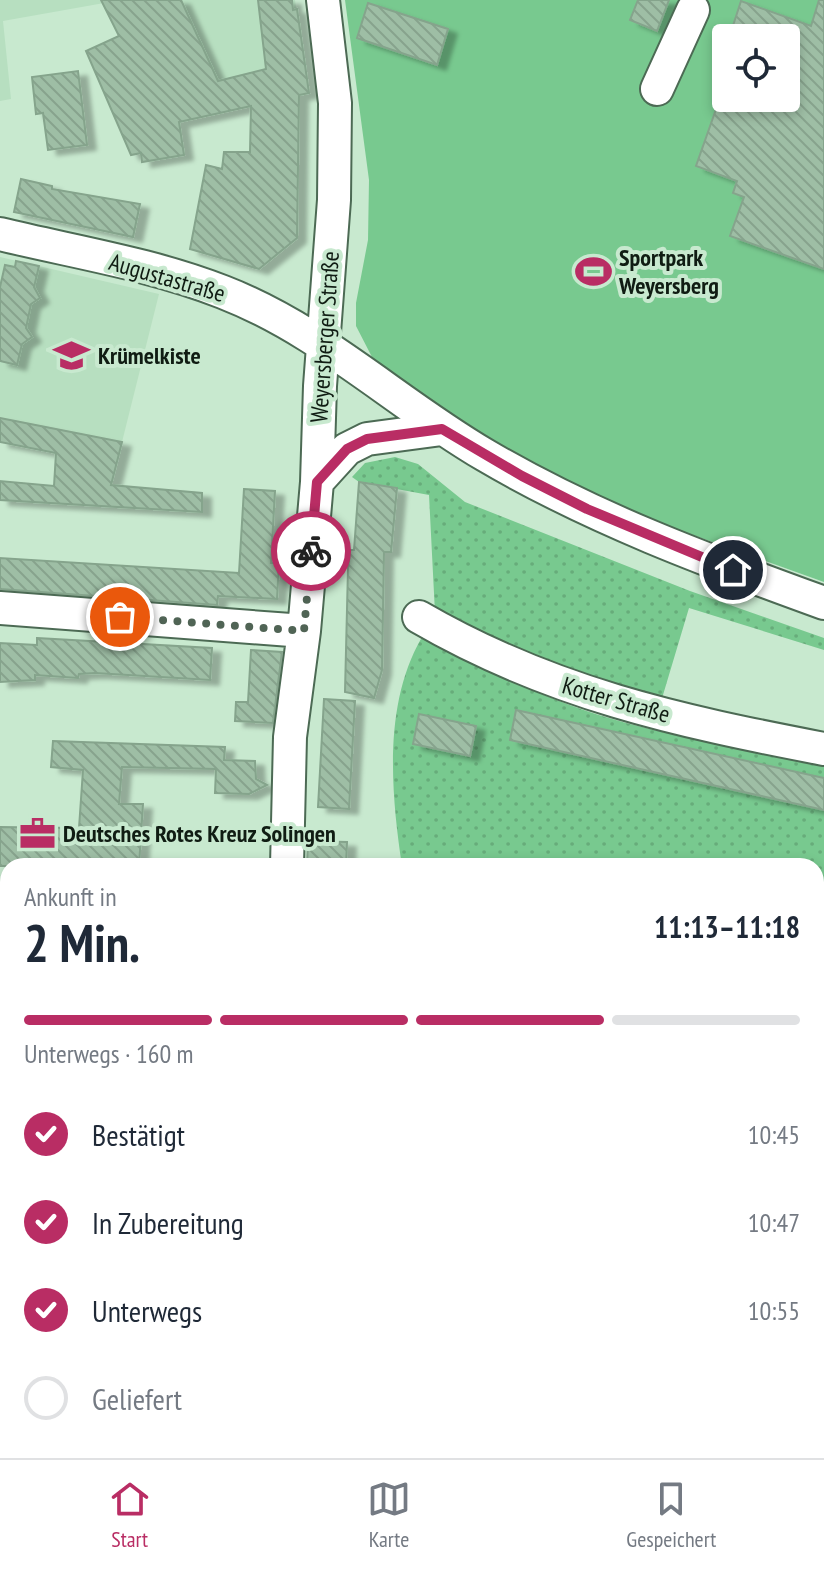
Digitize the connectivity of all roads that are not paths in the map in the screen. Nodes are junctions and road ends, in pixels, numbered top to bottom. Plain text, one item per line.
1 (323, 0) edge
2 (693, 10) dead end
3 (657, 89) dead end
4 (0, 234) edge
5 (325, 344) junction
6 (442, 429) junction
7 (317, 482) junction
8 (824, 603) edge
9 (0, 608) edge
10 (419, 617) dead end
11 (304, 631) junction
12 (824, 749) edge
13 (287, 858) edge

1 - 5 street, Weyersberger Straße
2 - 3 street
4 - 5 street, Augustastraße
5 - 6 street
5 - 7 street, Weyersberger Straße
6 - 7 street
6 - 8 street
7 - 11 street, Weyersberger Straße
9 - 11 street
10 - 12 street, Kotter Straße
11 - 13 street, Weyersberger Straße

